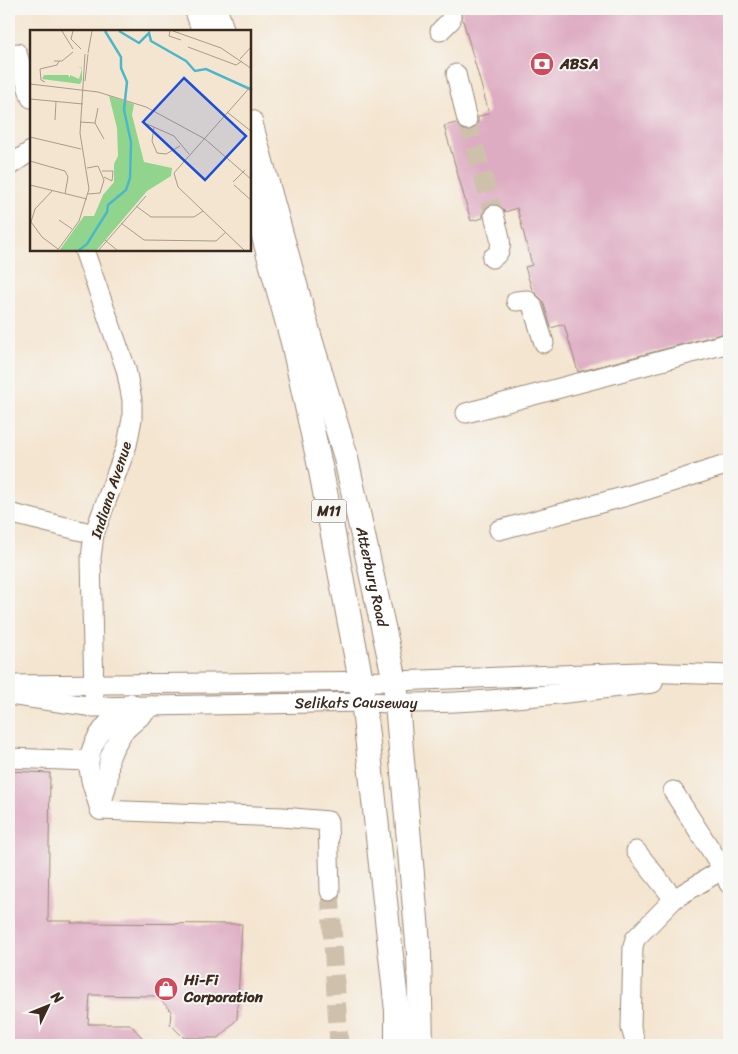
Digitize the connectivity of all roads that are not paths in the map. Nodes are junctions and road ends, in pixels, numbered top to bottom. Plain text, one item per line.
1 (197, 9) edge
2 (215, 9) edge
3 (451, 9) edge
4 (204, 30) edge
5 (222, 30) edge
6 (440, 31) dead end
7 (17, 53) dead end
8 (456, 74) dead end
9 (30, 95) edge
10 (467, 120) tunnel mouth
11 (251, 126) edge
12 (30, 152) edge
13 (9, 166) edge
14 (251, 190) edge
15 (494, 215) tunnel mouth
16 (84, 251) edge
17 (492, 258) dead end
18 (516, 301) dead end
19 (544, 342) dead end
20 (729, 343) edge
21 (466, 413) dead end
22 (729, 464) edge
23 (9, 513) edge
24 (500, 530) dead end
25 (94, 534) junction
26 (729, 675) edge
27 (94, 683) junction
28 (159, 684) junction
29 (9, 685) edge
30 (362, 692) junction
31 (396, 692) junction
32 (14, 700) edge
33 (127, 706) junction
34 (152, 706) junction
35 (94, 707) junction
36 (9, 758) edge
37 (89, 761) junction
38 (673, 791) dead end
39 (100, 810) junction
40 (636, 851) dead end
41 (726, 876) edge
42 (330, 891) tunnel mouth
43 (674, 899) junction
44 (397, 1045) edge
45 (421, 1045) edge
46 (636, 1045) edge

1 - 4 main road
2 - 5 main road
3 - 6 street
7 - 9 street
8 - 10 street
11 - 31 main road, Atterbury Road / M11
12 - 13 street
14 - 30 main road, Atterbury Road / M11
15 - 17 street
16 - 25 street, Indiana Avenue
18 - 19 street
20 - 21 street
22 - 24 street
23 - 25 street
25 - 27 street, Indiana Avenue
26 - 31 street, Selikats Causeway
27 - 28 street, Selikats Causeway
27 - 29 street, Selikats Causeway
27 - 35 street, Indiana Avenue
28 - 30 street, Selikats Causeway
28 - 33 street
30 - 31 street, Selikats Causeway
30 - 34 street, Selikats Causeway
30 - 44 main road, Atterbury Road / M11
31 - 45 main road, Atterbury Road / M11
32 - 35 street, Selikats Causeway
33 - 34 street, Selikats Causeway
33 - 35 street, Selikats Causeway
33 - 37 street
34 - 39 street
36 - 37 street
37 - 39 street
38 - 41 street
39 - 42 street
40 - 43 street
41 - 43 street
43 - 46 street

